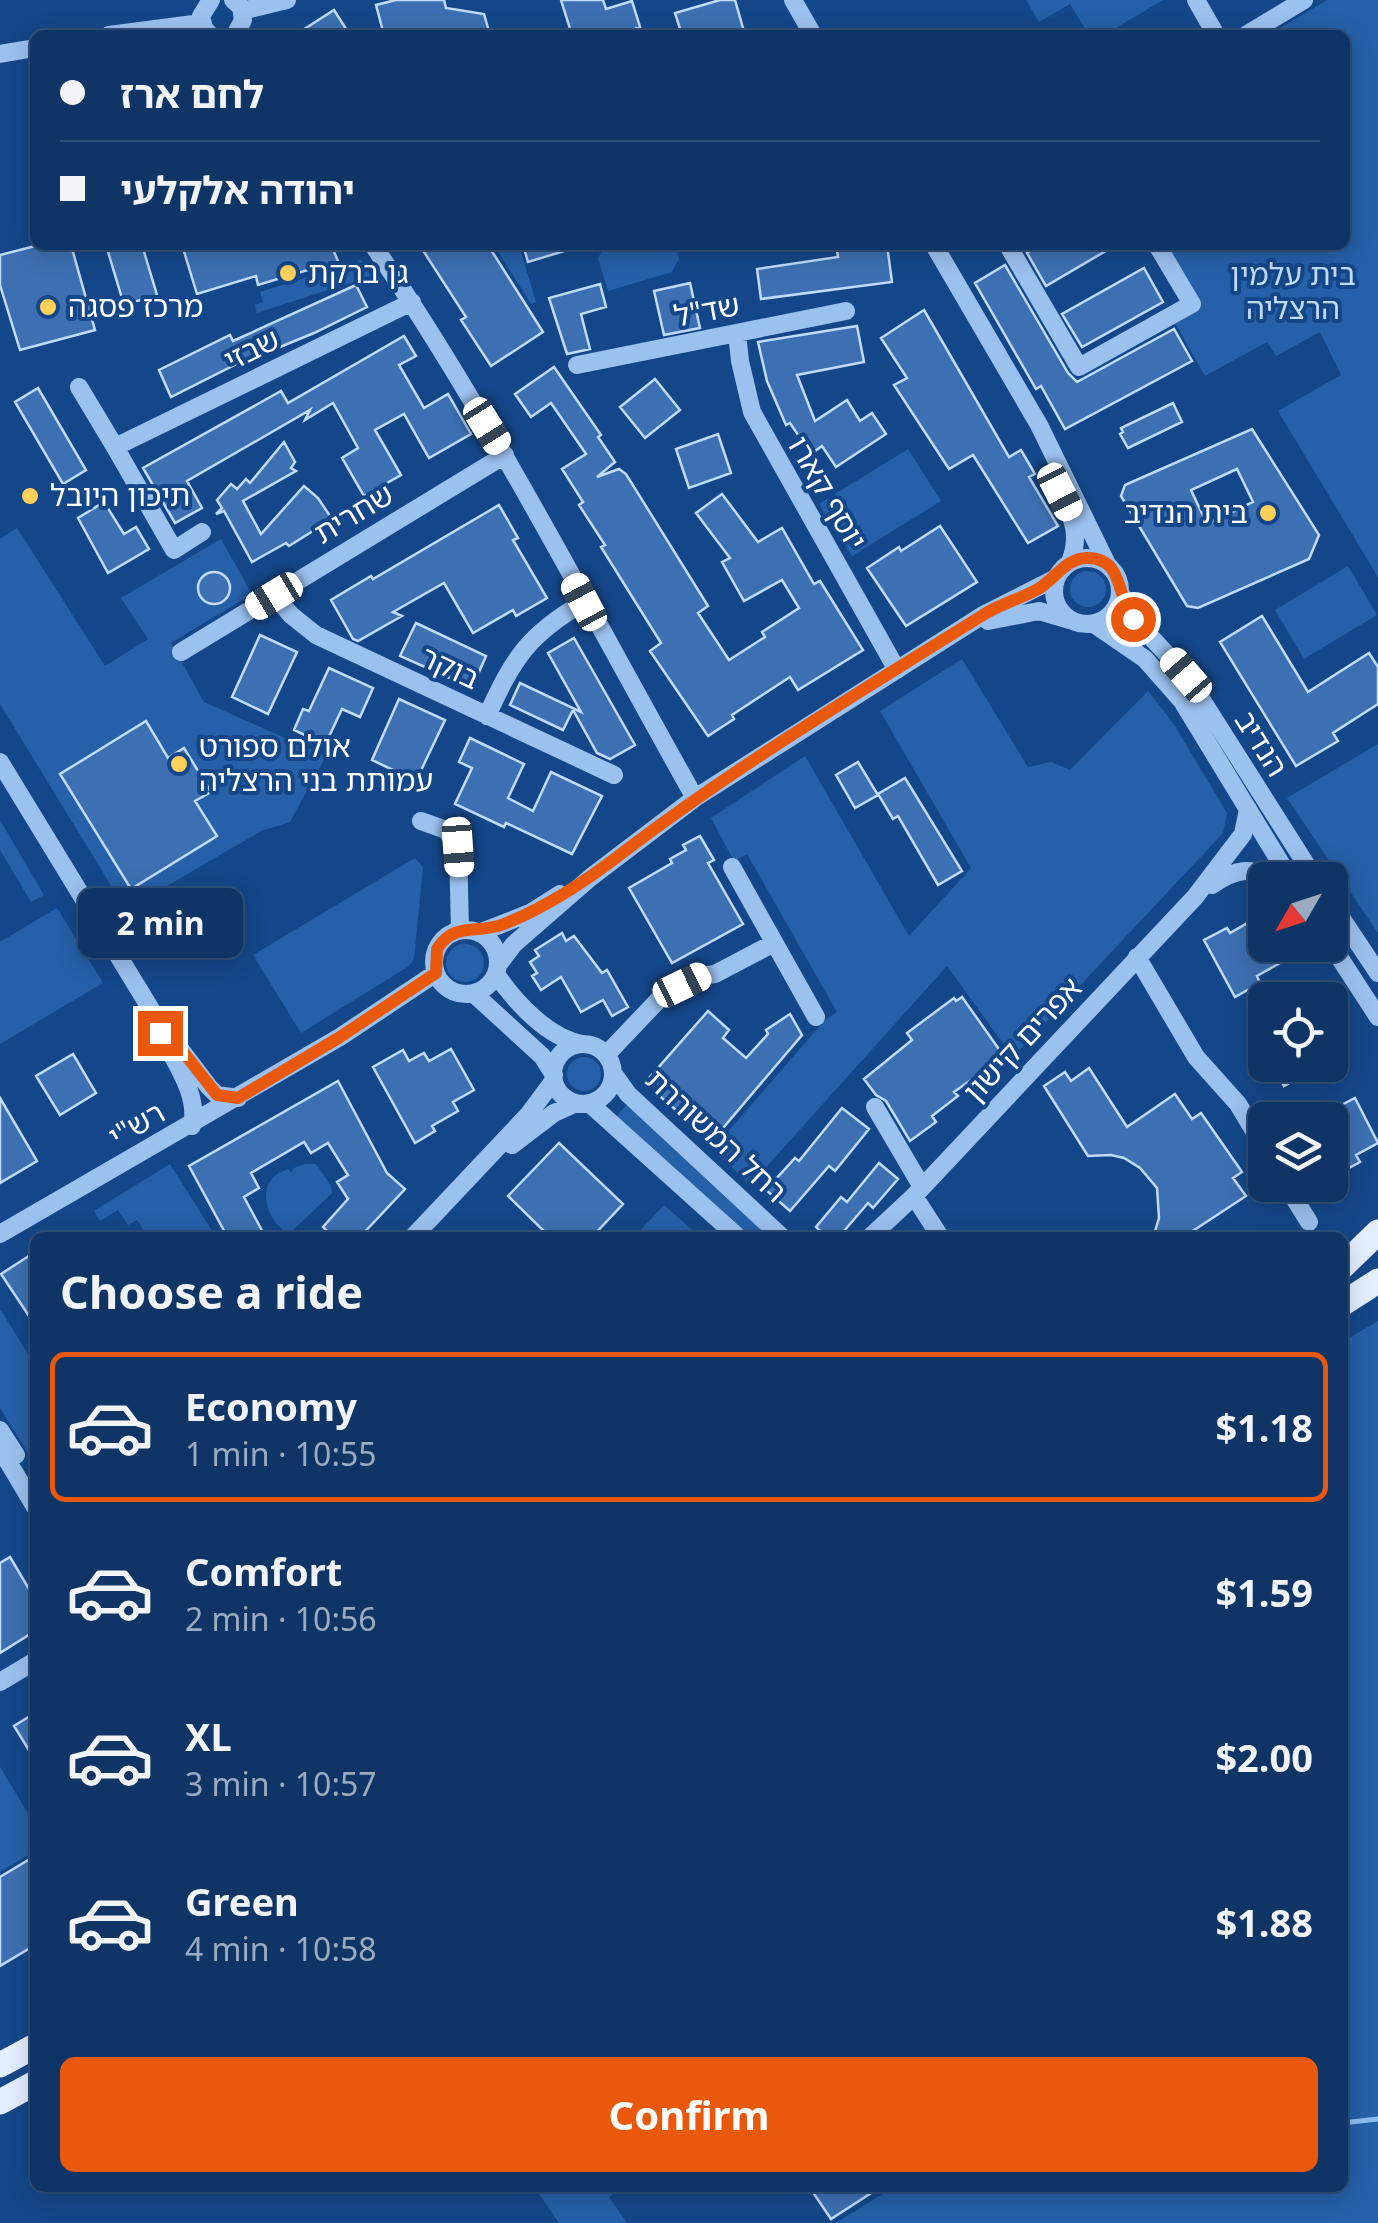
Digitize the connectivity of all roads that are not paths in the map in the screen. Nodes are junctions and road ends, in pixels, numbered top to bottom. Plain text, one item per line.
1 (211, 0) edge
2 (287, 0) edge
3 (793, 0) edge
4 (1196, 0) edge
5 (1304, 0) edge
6 (237, 5) edge
7 (206, 29) edge
8 (239, 30) edge
9 (810, 30) edge
10 (1213, 30) edge
11 (1254, 30) edge
12 (30, 49) edge
13 (0, 54) edge
14 (376, 250) edge
15 (937, 250) edge
16 (1015, 250) edge
17 (1160, 250) edge
18 (412, 302) junction
19 (846, 311) dead end
20 (737, 333) junction
21 (578, 365) dead end
22 (79, 386) dead end
23 (1039, 426) junction
24 (116, 447) junction
25 (505, 455) junction
26 (202, 532) dead end
27 (1070, 562) junction
28 (1107, 564) junction
29 (1056, 578) junction
30 (1121, 594) junction
31 (274, 596) junction
32 (584, 602) junction
33 (1072, 621) junction
34 (1094, 624) junction
35 (968, 627) junction
36 (181, 652) dead end
37 (897, 670) junction
38 (488, 716) junction
39 (0, 762) edge
40 (614, 775) dead end
41 (695, 798) junction
42 (1248, 809) junction
43 (421, 821) dead end
44 (1280, 862) edge
45 (1305, 862) edge
46 (732, 868) dead end
47 (1248, 870) edge
48 (590, 877) junction
49 (1195, 896) junction
50 (1348, 928) edge
51 (469, 932) junction
52 (774, 943) junction
53 (1137, 957) junction
54 (1342, 962) edge
55 (497, 970) junction
56 (436, 973) junction
57 (1378, 973) edge
58 (473, 993) junction
59 (155, 1016) junction
60 (816, 1017) dead end
61 (1378, 1017) edge
62 (582, 1044) junction
63 (609, 1064) junction
64 (554, 1078) junction
65 (238, 1098) junction
66 (582, 1103) junction
67 (875, 1107) dead end
68 (1248, 1121) edge
69 (192, 1126) junction
70 (460, 1185) junction
71 (918, 1192) junction
72 (1297, 1202) edge
73 (890, 1220) junction
74 (1309, 1222) dead end
75 (8, 1231) edge
76 (417, 1232) edge
77 (733, 1232) edge
78 (777, 1232) edge
79 (875, 1232) edge
80 (883, 1232) edge
81 (938, 1232) edge
82 (1378, 1232) edge
83 (0, 1243) edge
84 (1378, 1244) edge
85 (1348, 1261) edge
86 (1348, 1263) edge
87 (0, 1430) edge
88 (0, 1448) edge
89 (30, 1477) edge
90 (30, 1499) edge
91 (30, 1664) edge
92 (0, 1682) edge
93 (30, 2049) edge
94 (0, 2065) edge
95 (30, 2086) edge
96 (0, 2102) edge

1 - 7 street
2 - 6 street
3 - 9 street
4 - 10 street
5 - 11 street
6 - 8 street
12 - 13 street
14 - 18 street
15 - 23 street
16 - 17 street
18 - 24 street, שבזי
18 - 25 street
19 - 20 street, שד"ל
20 - 21 street, שד"ל
20 - 37 street, יוסף קארו
22 - 24 street
23 - 27 street
23 - 28 street
24 - 26 street
25 - 31 street, שחרית
25 - 32 street
27 - 28 street
27 - 29 street
28 - 30 street
29 - 33 street
29 - 35 street
30 - 34 street
30 - 45 street, הנדיב
31 - 36 street, שחרית
31 - 38 street, בוקר
32 - 38 street
32 - 41 street
33 - 34 street
33 - 35 street
34 - 42 street, הנדיב
35 - 37 street
37 - 41 street
38 - 40 street, בוקר
39 - 59 street
41 - 48 street
42 - 44 street, הנדיב
42 - 49 street, אפרים קישון
43 - 51 street
46 - 52 street
47 - 49 street, אפרים קישון
48 - 51 street
48 - 55 street
49 - 53 street, אפרים קישון
50 - 57 street
51 - 55 street
51 - 56 street
52 - 60 street
52 - 63 street
53 - 68 street
53 - 71 street, אפרים קישון
54 - 61 street
55 - 58 street
55 - 62 street
56 - 58 street
56 - 65 street, רש"י
58 - 64 street
59 - 65 street
59 - 69 street
62 - 63 street
62 - 64 street
63 - 66 street
63 - 78 street, רחל המשוררת
64 - 66 street
64 - 70 street
65 - 69 street, רש"י
66 - 70 street
66 - 77 street, רחל המשוררת
67 - 71 street
69 - 75 street, רש"י
70 - 76 street
71 - 73 street, אפרים קישון
71 - 81 street
72 - 74 street
73 - 79 street, אפרים קישון
73 - 80 street, אפרים קישון
75 - 83 street, רש"י
82 - 85 main road
84 - 86 main road
87 - 89 street
88 - 90 street
91 - 92 street
93 - 94 main road
95 - 96 main road

